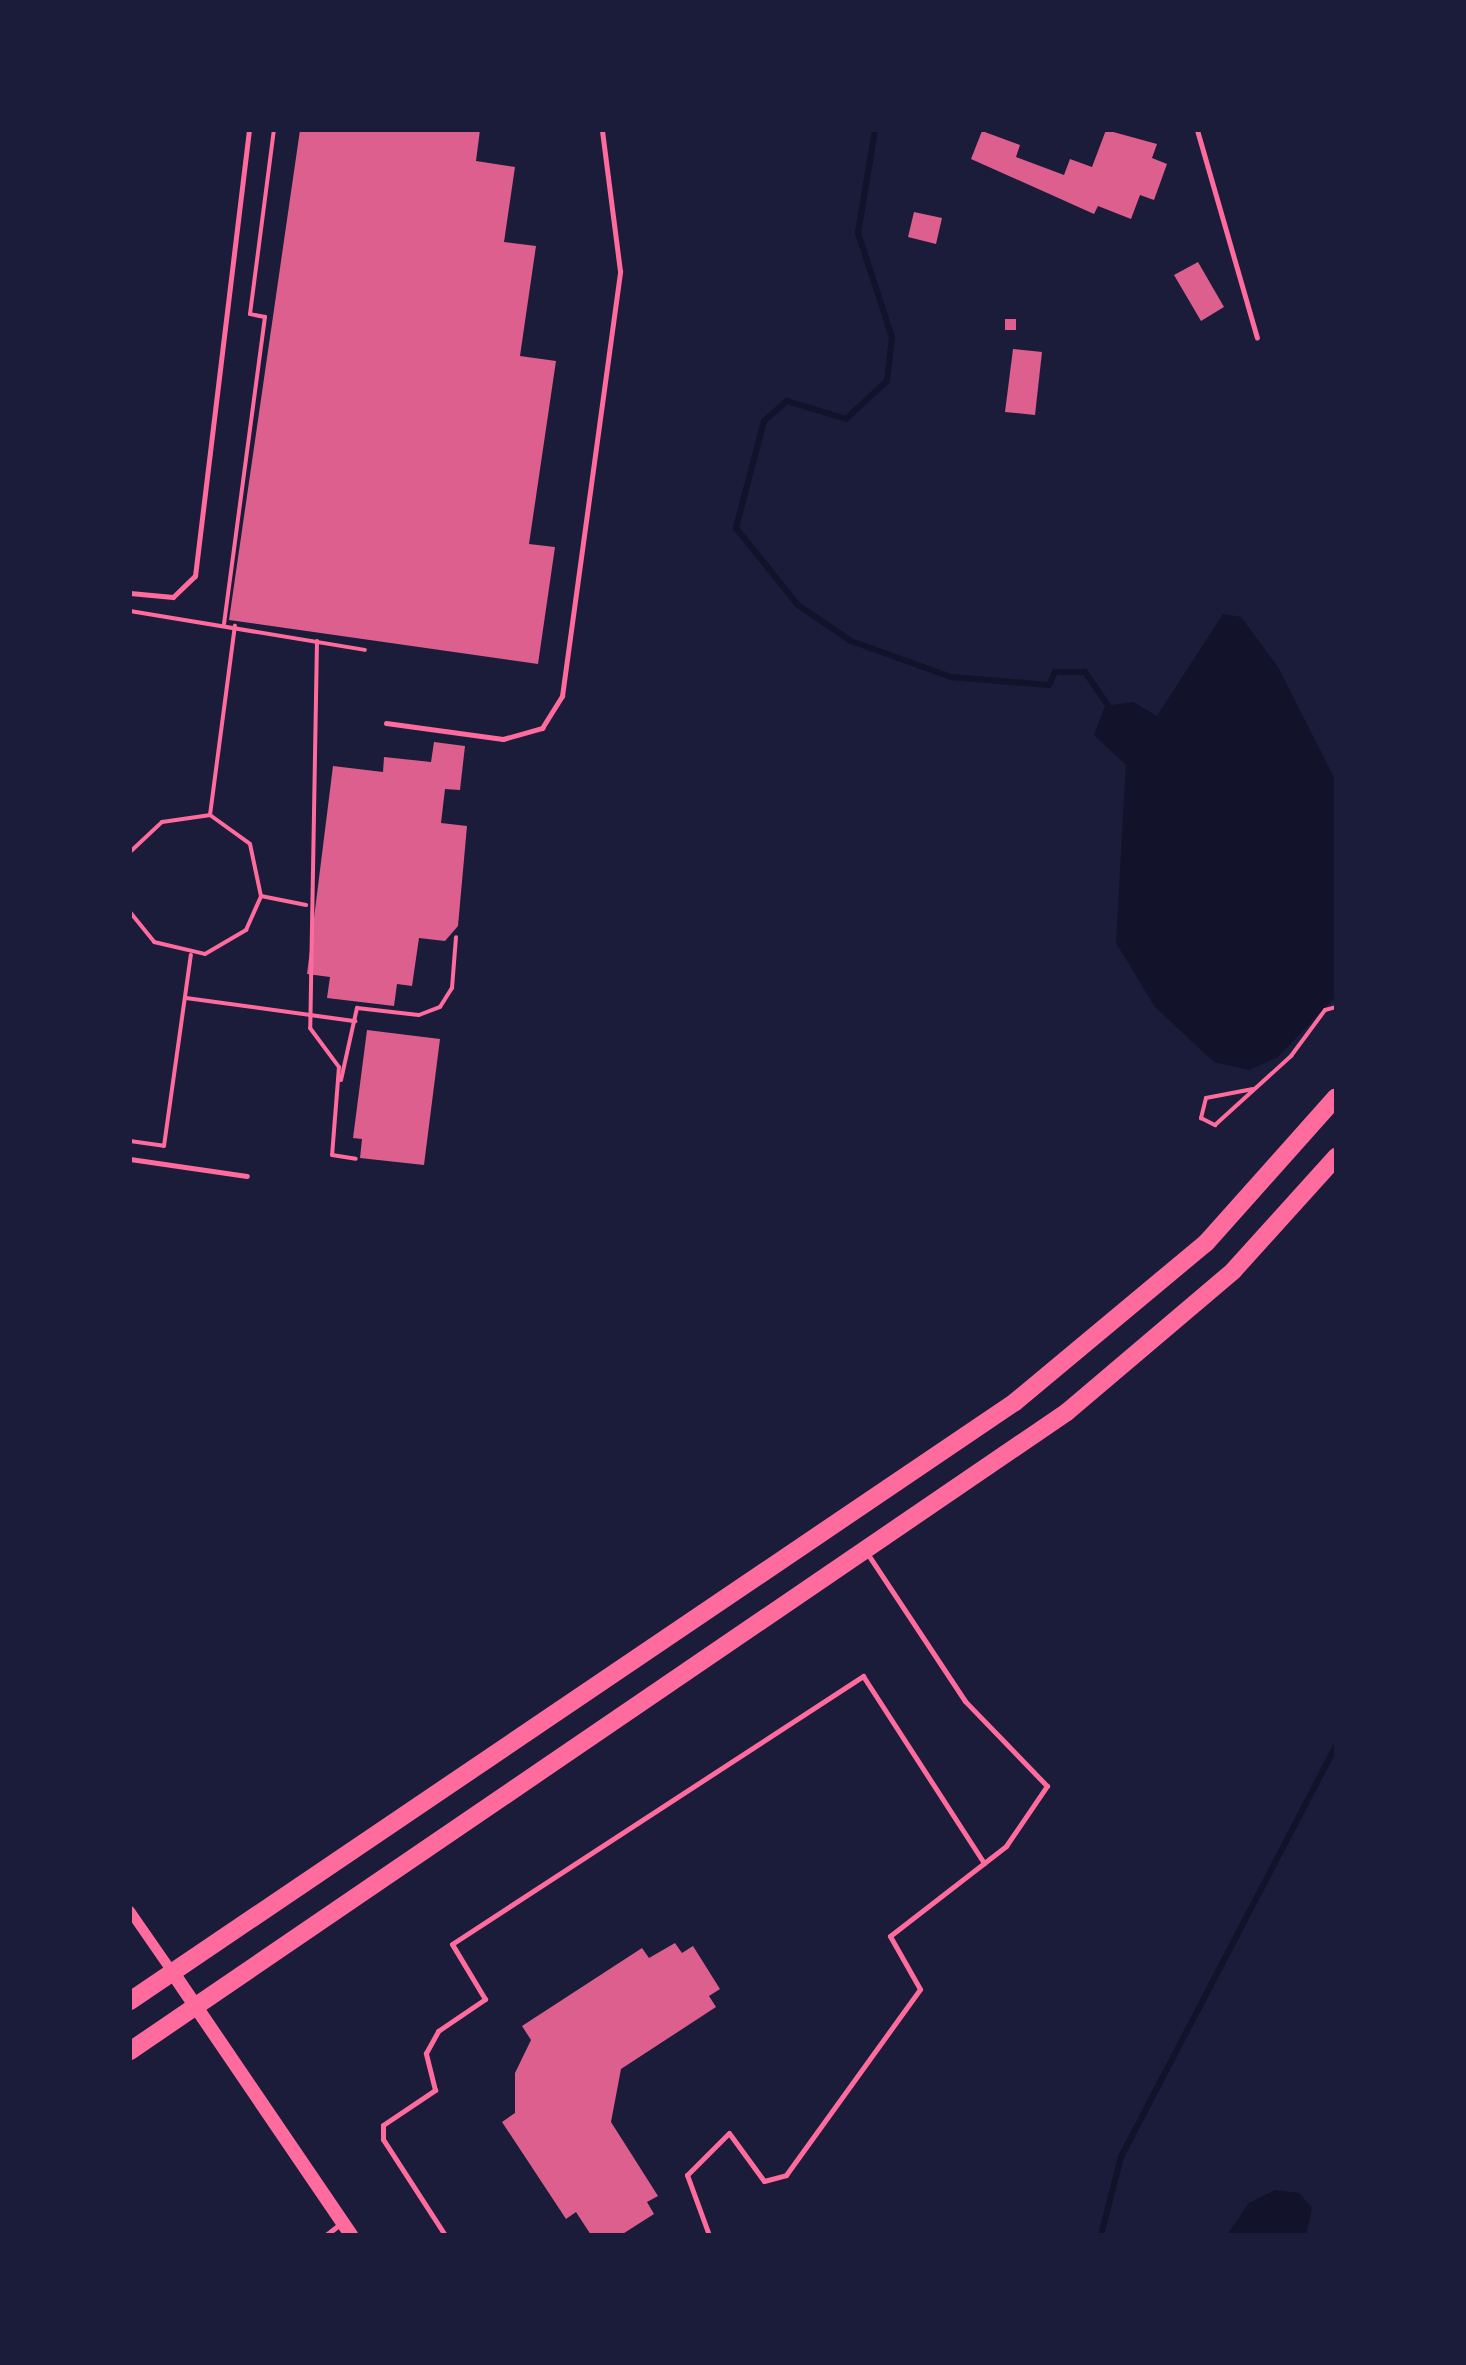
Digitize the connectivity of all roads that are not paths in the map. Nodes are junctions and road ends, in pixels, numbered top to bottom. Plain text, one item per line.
1 (250, 130) edge
2 (602, 130) edge
3 (1197, 130) edge
4 (1257, 338) dead end
5 (130, 593) edge
6 (386, 722) dead end
7 (1336, 1097) edge
8 (1336, 1157) edge
9 (130, 1158) edge
10 (246, 1176) dead end
11 (866, 1551) junction
12 (984, 1863) junction
13 (130, 1911) edge
14 (174, 1973) junction
15 (130, 2001) edge
16 (195, 2006) junction
17 (130, 2051) edge
18 (347, 2229) edge
19 (326, 2235) edge
20 (446, 2235) edge
21 (709, 2235) edge

1 - 5 lane
2 - 6 lane
3 - 4 lane
7 - 14 highway
8 - 11 highway
9 - 10 lane
11 - 12 lane
11 - 16 highway
12 - 20 lane
12 - 21 lane
13 - 14 street
14 - 15 highway
14 - 16 street
16 - 17 highway
16 - 18 street
18 - 19 lane

